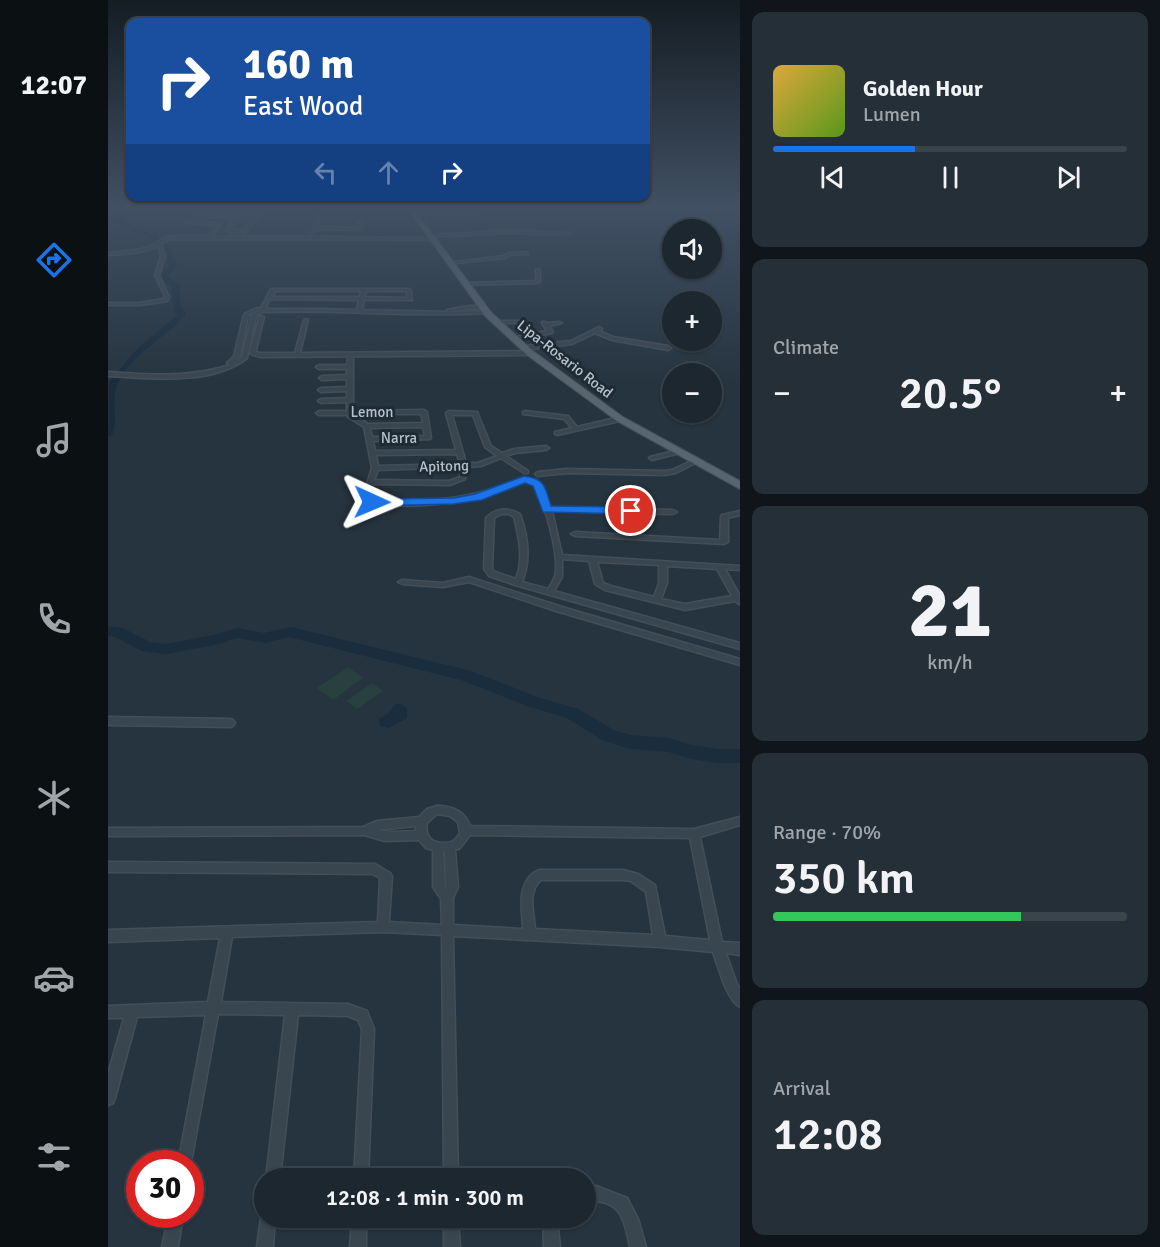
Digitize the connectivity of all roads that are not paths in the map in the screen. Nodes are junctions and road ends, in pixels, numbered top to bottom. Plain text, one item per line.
1 (160, 267) edge
2 (452, 267) edge
3 (538, 270) dead end
4 (464, 284) junction
5 (364, 290) junction
6 (268, 298) junction
7 (362, 299) junction
8 (108, 304) edge
9 (263, 309) junction
10 (484, 309) junction
11 (360, 310) junction
12 (262, 317) dead end
13 (306, 320) dead end
14 (497, 322) junction
15 (520, 322) dead end
16 (560, 323) dead end
17 (514, 338) junction
18 (662, 347) edge
19 (527, 350) junction
20 (297, 355) junction
21 (350, 358) dead end
22 (319, 367) dead end
23 (350, 367) junction
24 (110, 373) edge
25 (127, 374) junction
26 (350, 377) junction
27 (322, 378) dead end
28 (350, 388) junction
29 (321, 390) dead end
30 (350, 400) junction
31 (321, 401) dead end
32 (350, 412) junction
33 (319, 413) dead end
34 (525, 413) dead end
35 (620, 419) junction
36 (426, 425) junction
37 (367, 426) junction
38 (576, 429) junction
39 (557, 434) dead end
40 (371, 439) junction
41 (546, 448) dead end
42 (460, 452) junction
43 (678, 452) junction
44 (373, 453) junction
45 (502, 457) junction
46 (652, 458) dead end
47 (694, 461) junction
48 (464, 467) junction
49 (375, 468) junction
50 (525, 476) junction
51 (536, 477) junction
52 (370, 482) junction
53 (740, 486) edge
54 (547, 509) junction
55 (673, 512) dead end
56 (740, 513) edge
57 (575, 534) dead end
58 (559, 557) junction
59 (592, 559) junction
60 (663, 564) junction
61 (720, 567) junction
62 (740, 568) edge
63 (402, 582) dead end
64 (518, 583) junction
65 (550, 591) junction
66 (657, 599) junction
67 (739, 600) edge
68 (740, 646) edge
69 (740, 662) edge
70 (108, 721) edge
71 (230, 723) dead end
72 (740, 821) edge
73 (422, 822) junction
74 (466, 830) junction
75 (364, 831) junction
76 (108, 832) edge
77 (694, 834) junction
78 (422, 836) junction
79 (438, 848) junction
80 (450, 848) junction
81 (108, 867) edge
82 (447, 898) junction
83 (383, 927) junction
84 (447, 929) junction
85 (227, 933) junction
86 (530, 933) junction
87 (108, 936) edge
88 (660, 941) junction
89 (719, 948) junction
90 (740, 950) edge
91 (740, 1001) edge
92 (214, 1008) junction
93 (292, 1010) junction
94 (108, 1011) edge
95 (132, 1012) junction
96 (108, 1098) edge
97 (188, 1150) edge
98 (274, 1168) edge
99 (361, 1168) edge
100 (451, 1168) edge
101 (596, 1193) edge
102 (174, 1228) edge
103 (267, 1228) edge
104 (359, 1228) edge
105 (452, 1228) edge
106 (551, 1228) edge
107 (170, 1247) edge
108 (265, 1247) edge
109 (358, 1247) edge
110 (452, 1247) edge
111 (552, 1247) edge
112 (638, 1247) edge

1 - 8 street
2 - 4 main road, Lipa-Rosario Road
3 - 4 street
4 - 10 main road, Lipa-Rosario Road
5 - 6 street
5 - 7 street
5 - 7 street
6 - 7 street
6 - 9 street
7 - 11 street
9 - 11 street
9 - 25 street
10 - 11 street
10 - 14 main road, Lipa-Rosario Road
11 - 25 street
12 - 20 street
13 - 20 street
14 - 15 street
14 - 17 main road, Lipa-Rosario Road
16 - 17 street
17 - 19 main road, Lipa-Rosario Road
18 - 19 street
19 - 20 street
19 - 35 main road, Lipa-Rosario Road
21 - 23 street
22 - 23 street
23 - 26 street
24 - 25 street
26 - 27 street
26 - 28 street
28 - 29 street
28 - 30 street
30 - 31 street
30 - 32 street
32 - 33 street, Lemon
32 - 36 street, Lemon
32 - 37 street
34 - 38 street
35 - 38 street
35 - 43 main road, Lipa-Rosario Road
36 - 37 street
36 - 40 street, Narra
37 - 40 street
38 - 39 street
40 - 44 street
41 - 45 street, Apitong
42 - 44 street
42 - 45 street
42 - 48 street
43 - 46 street
43 - 47 main road, Lipa-Rosario Road
44 - 49 street
45 - 48 street, Apitong
45 - 50 street
47 - 51 street
47 - 53 main road, Lipa-Rosario Road
48 - 49 street, Apitong
48 - 52 street
49 - 52 street
50 - 51 street
50 - 52 street
51 - 54 street
54 - 55 street
54 - 58 street
56 - 57 street
58 - 59 street
58 - 65 street
59 - 60 street
59 - 66 street
60 - 61 street
60 - 66 street
61 - 62 street
61 - 67 street
63 - 69 street
64 - 64 street
64 - 65 street
65 - 68 street
66 - 67 street
70 - 71 street
72 - 77 street
73 - 74 street
73 - 75 street
73 - 78 street
74 - 77 street
74 - 80 street
75 - 76 street
75 - 78 street
77 - 89 street
78 - 79 street
79 - 80 street
79 - 82 street
80 - 82 street
81 - 83 street
82 - 84 street
83 - 84 street
83 - 85 street
84 - 86 street
84 - 100 street
85 - 87 street
85 - 92 street
86 - 88 street
86 - 88 street
88 - 89 street
89 - 90 street
89 - 91 street
92 - 93 street
92 - 95 street
92 - 97 street
93 - 98 street
93 - 99 street
94 - 95 street
95 - 96 street
101 - 112 street
102 - 107 street
103 - 108 street
104 - 109 street
105 - 110 street
106 - 111 street

